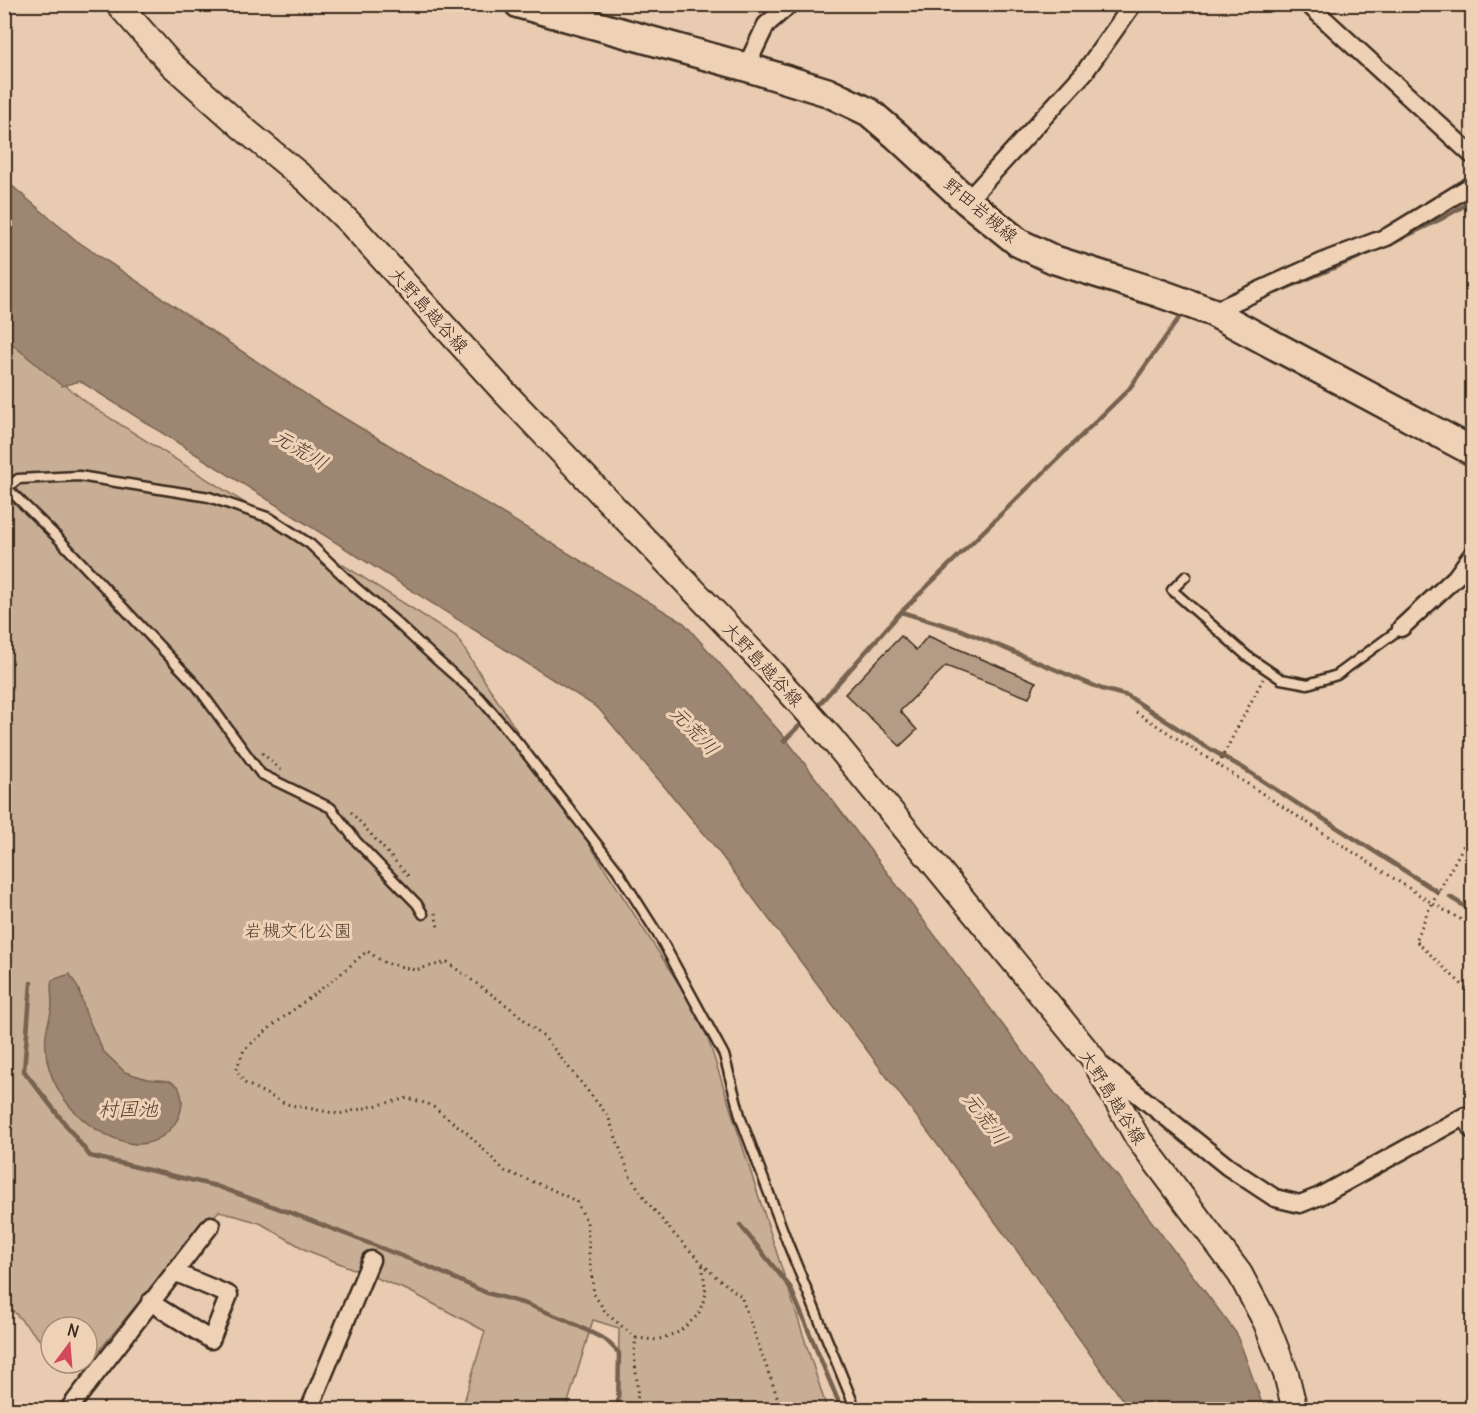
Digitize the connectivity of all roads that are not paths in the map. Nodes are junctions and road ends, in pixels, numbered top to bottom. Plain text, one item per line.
1 (118, 4) edge
2 (519, 4) edge
3 (790, 4) edge
4 (1133, 4) edge
5 (1308, 4) edge
6 (747, 67) junction
7 (1473, 155) edge
8 (1473, 185) edge
9 (967, 201) junction
10 (1212, 312) junction
11 (1473, 451) edge
12 (6, 487) edge
13 (1473, 555) edge
14 (1186, 576) dead end
15 (1401, 628) joint
16 (423, 914) dead end
17 (1092, 1058) junction
18 (1469, 1123) edge
19 (211, 1225) dead end
20 (371, 1260) dead end
21 (174, 1272) junction
22 (150, 1302) junction
23 (68, 1410) edge
24 (309, 1410) edge
25 (856, 1410) edge
26 (1295, 1410) edge

1 - 17 main road, 大野島越谷線
2 - 6 main road, 野田岩槻線
3 - 6 street
4 - 9 street
5 - 7 street
6 - 9 main road, 野田岩槻線
8 - 10 street
9 - 10 main road, 野田岩槻線
10 - 11 main road, 野田岩槻線
12 - 16 lane
12 - 25 lane
13 - 15 street
14 - 15 lane
17 - 18 street
17 - 26 main road, 大野島越谷線
19 - 21 street
20 - 24 street
21 - 22 street
21 - 22 street
22 - 23 street

